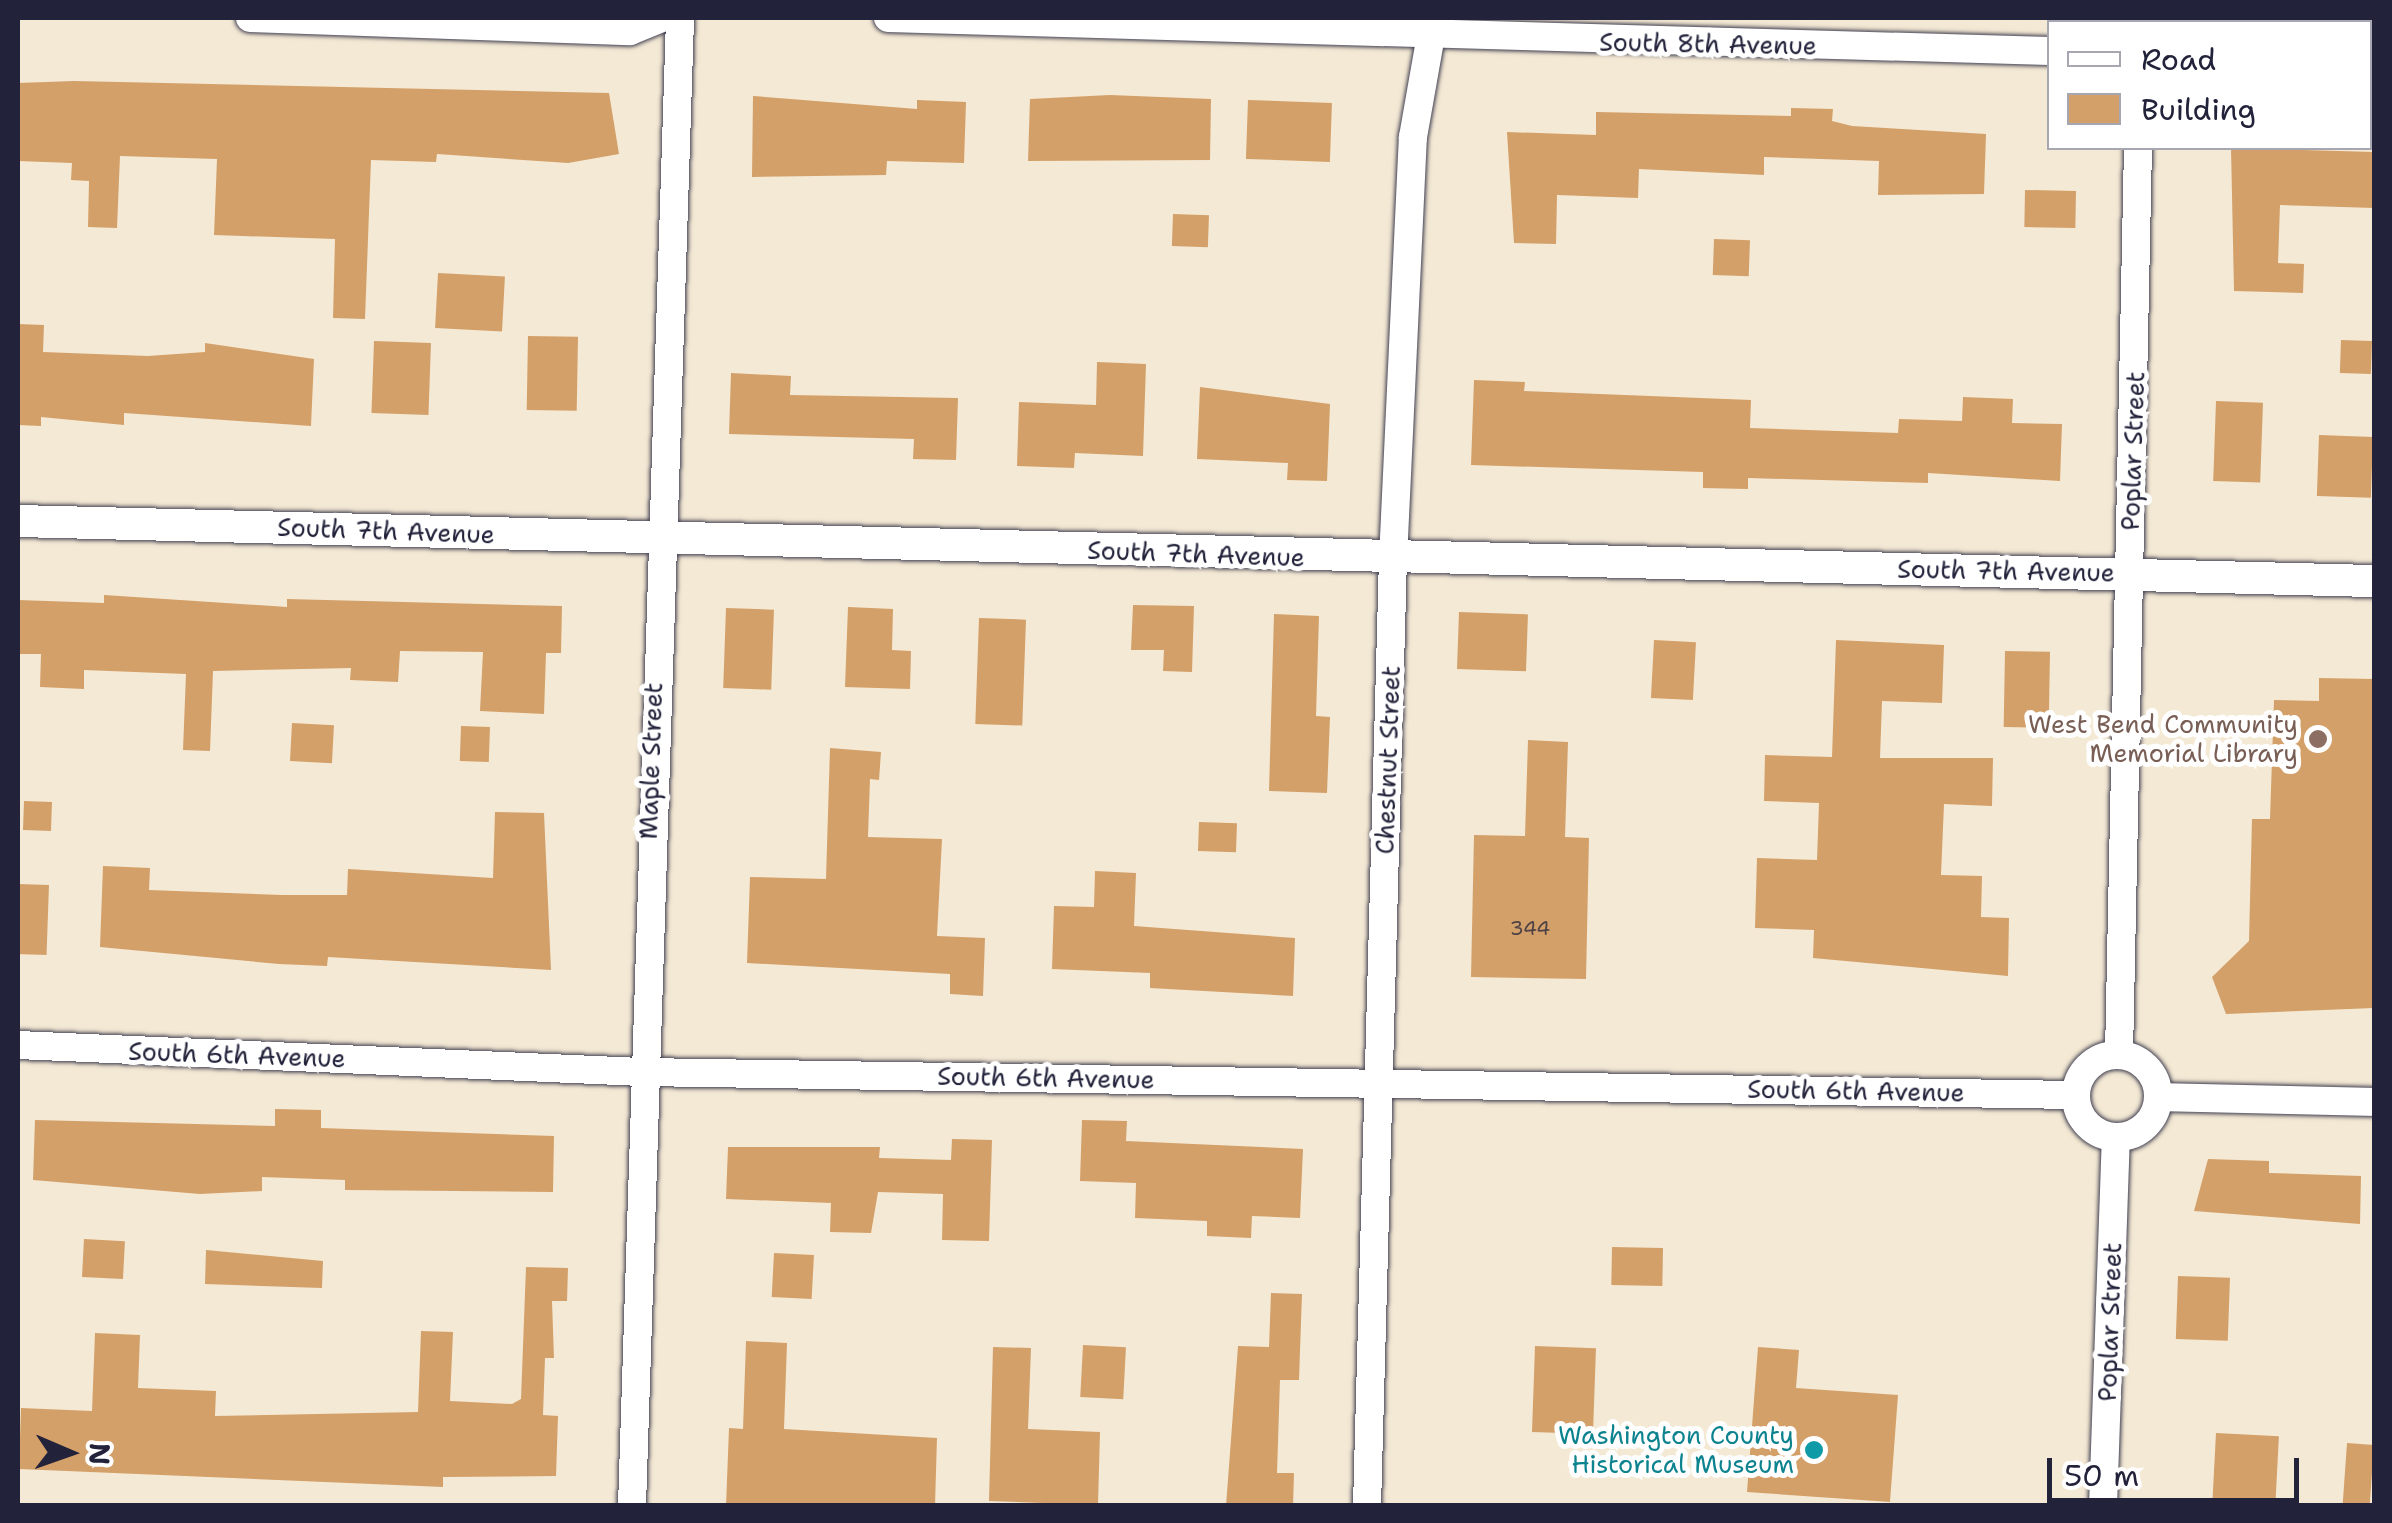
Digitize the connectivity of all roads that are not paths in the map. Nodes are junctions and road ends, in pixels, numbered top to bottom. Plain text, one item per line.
1 (250, 18) edge
2 (662, 18) edge
3 (680, 18) edge
4 (888, 18) edge
5 (1433, 28) edge
6 (2047, 51) edge
7 (2138, 150) edge
8 (18, 521) edge
9 (656, 537) junction
10 (1393, 559) junction
11 (2129, 573) junction
12 (2374, 580) edge
13 (18, 1046) edge
14 (2119, 1054) junction
15 (642, 1072) junction
16 (1379, 1082) junction
17 (2076, 1095) junction
18 (2160, 1097) junction
19 (2374, 1102) edge
20 (2116, 1138) junction
21 (632, 1506) edge
22 (1366, 1506) edge
23 (2103, 1506) edge

1 - 2 street
3 - 9 street, Maple Street
4 - 5 street, South 8th Avenue
5 - 6 street, South 8th Avenue
5 - 10 street, Chestnut Street
7 - 11 street, Poplar Street
8 - 9 street, South 7th Avenue
9 - 10 street, South 7th Avenue
9 - 15 street, Maple Street
10 - 11 street, South 7th Avenue
10 - 16 street, Chestnut Street
11 - 12 street, South 7th Avenue
11 - 14 street, Poplar Street
13 - 15 street, South 6th Avenue
14 - 17 street
14 - 18 street
15 - 16 street, South 6th Avenue
15 - 21 street, Maple Street
16 - 17 street, South 6th Avenue
16 - 22 street, Chestnut Street
17 - 20 street
18 - 19 street
18 - 20 street
20 - 23 street, Poplar Street

